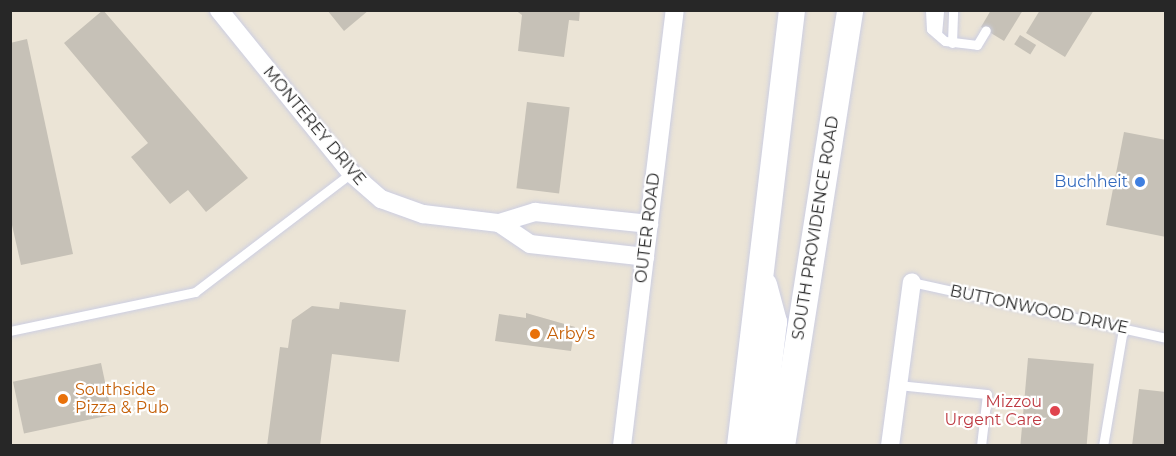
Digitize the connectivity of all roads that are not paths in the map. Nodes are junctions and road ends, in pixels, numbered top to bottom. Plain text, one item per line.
1 (219, 10) edge
2 (675, 10) edge
3 (792, 10) edge
4 (850, 10) edge
5 (930, 10) edge
6 (939, 10) edge
7 (953, 10) edge
8 (987, 30) dead end
9 (937, 34) junction
10 (952, 43) junction
11 (351, 172) junction
12 (499, 223) junction
13 (649, 224) junction
14 (645, 256) junction
15 (760, 273) junction
16 (912, 282) joint
17 (1123, 329) junction
18 (10, 330) edge
19 (1166, 338) edge
20 (898, 385) junction
21 (622, 446) edge
22 (740, 446) edge
23 (759, 446) edge
24 (782, 446) edge
25 (890, 446) edge
26 (981, 446) edge
27 (1103, 446) edge

1 - 11 street, MONTEREY DRIVE
2 - 13 street, OUTER ROAD
3 - 15 main road
4 - 24 main road, SOUTH PROVIDENCE ROAD
5 - 9 lane
6 - 9 lane
7 - 10 lane
8 - 10 lane
9 - 10 lane
11 - 12 street, MONTEREY DRIVE
11 - 18 lane
12 - 13 street, MONTEREY DRIVE
12 - 14 street, MONTEREY DRIVE
13 - 14 street, OUTER ROAD
14 - 21 street, OUTER ROAD
15 - 22 main road
15 - 23 main road
16 - 17 lane, BUTTONWOOD DRIVE
16 - 20 street
17 - 19 lane, BUTTONWOOD DRIVE
17 - 27 lane
20 - 25 street
20 - 26 lane

